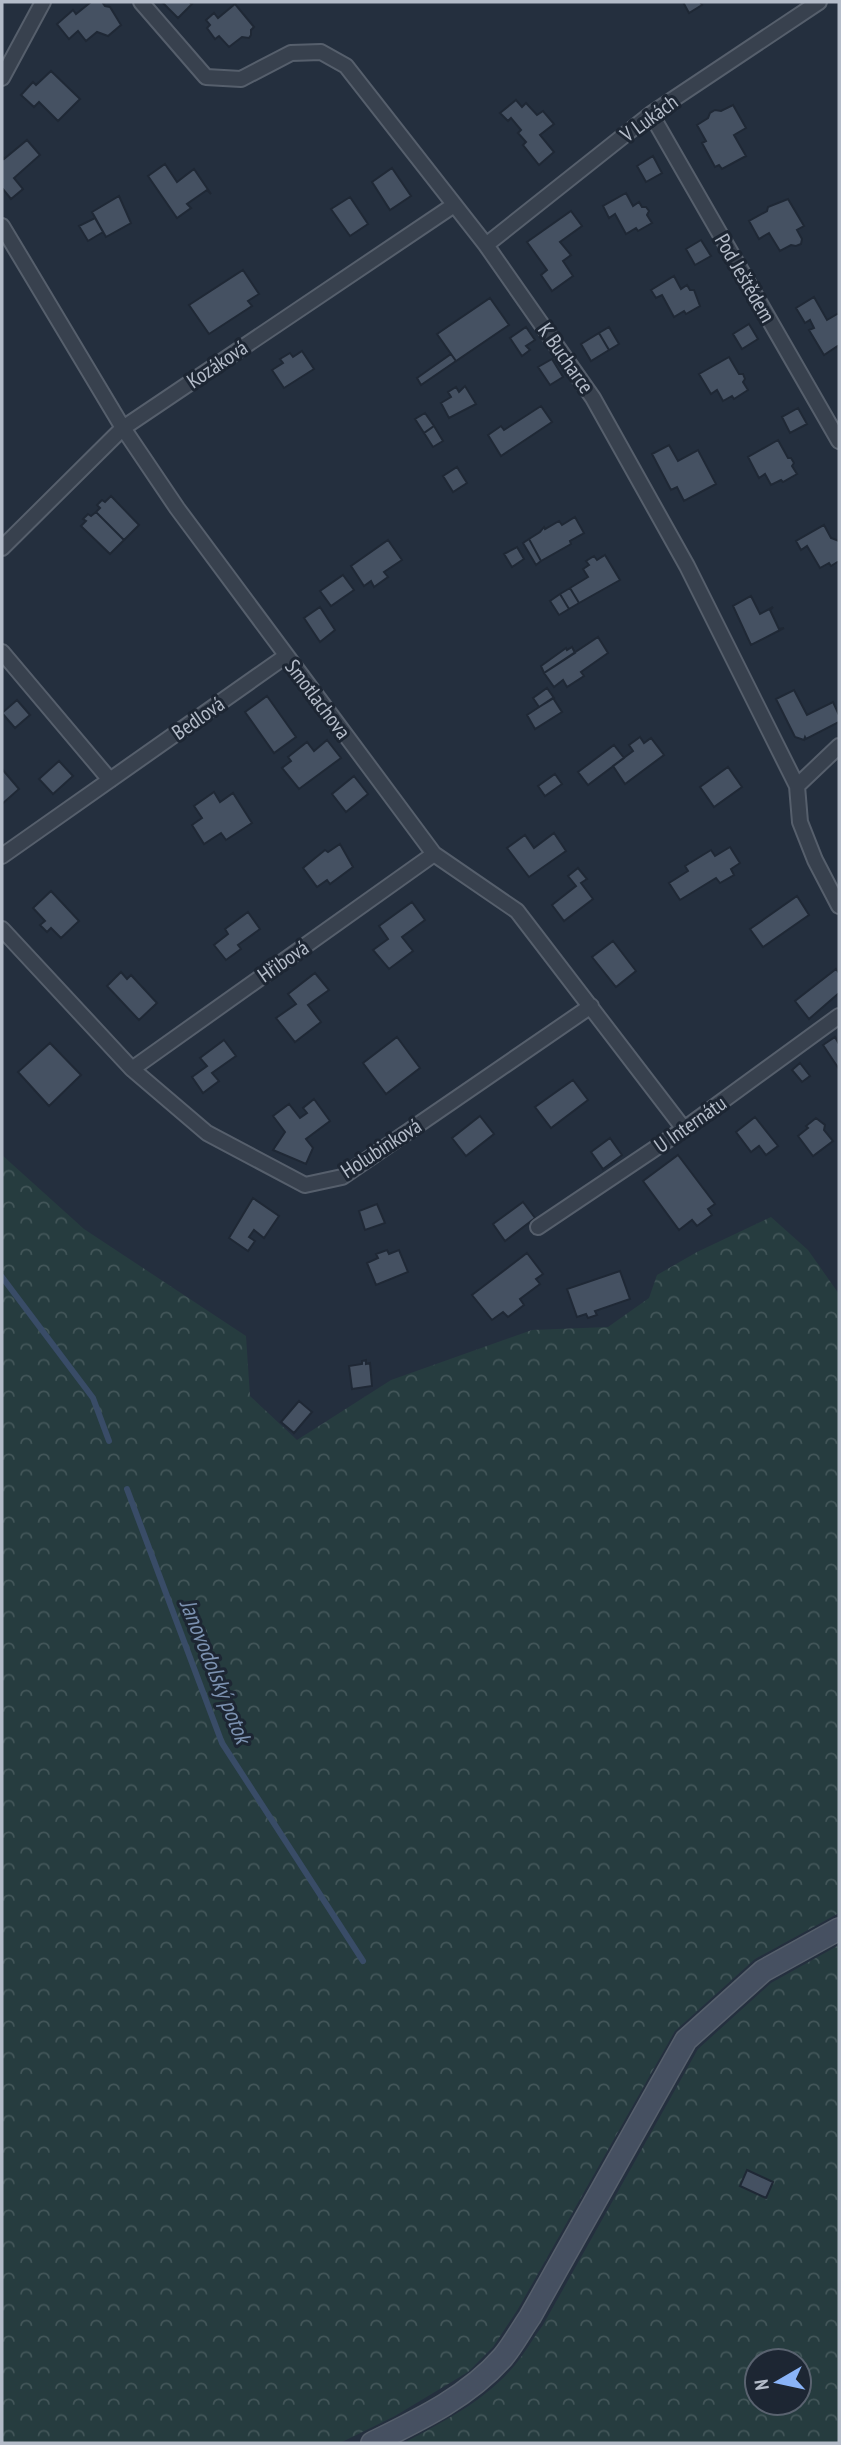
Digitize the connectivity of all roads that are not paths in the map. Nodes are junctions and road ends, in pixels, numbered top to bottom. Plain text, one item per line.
1 (43, 2) edge
2 (141, 2) edge
3 (819, 2) edge
4 (2, 78) edge
5 (651, 114) junction
6 (454, 205) junction
7 (2, 226) edge
8 (486, 246) junction
9 (123, 428) junction
10 (839, 441) edge
11 (2, 548) edge
12 (2, 652) edge
13 (286, 656) junction
14 (839, 746) edge
15 (110, 780) junction
16 (797, 786) junction
17 (434, 854) junction
18 (2, 856) edge
19 (839, 906) edge
20 (2, 929) edge
21 (591, 1006) junction
22 (839, 1016) edge
23 (132, 1069) junction
24 (684, 1129) junction
25 (538, 1227) dead end
26 (839, 1929) edge
27 (372, 2443) edge

1 - 4 street
2 - 6 street, K Bucharce
3 - 5 street, V Lukách
5 - 8 street, V Lukách
5 - 10 street, Pod Ještědem
6 - 8 street, K Bucharce
6 - 9 street, Kozáková
7 - 9 street, Smotlachova
8 - 16 street, K Bucharce
9 - 11 street, Kozáková
9 - 13 street, Smotlachova
12 - 15 street
13 - 15 street, Bedlová
13 - 17 street, Smotlachova
14 - 16 street
15 - 18 street, Bedlová
16 - 19 street, K Bucharce
17 - 21 street, Smotlachova
17 - 23 street, Hřibová
20 - 23 street
21 - 23 street, Holubinková
21 - 24 street, Smotlachova
22 - 24 street, U Internátu
24 - 25 street, U Internátu
26 - 27 street

